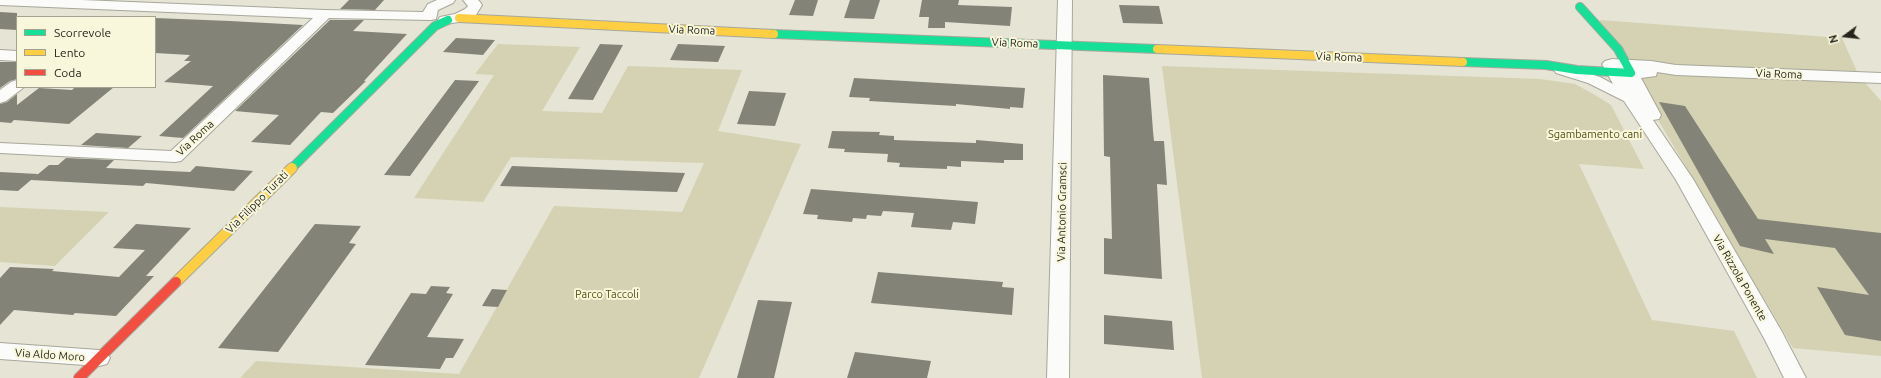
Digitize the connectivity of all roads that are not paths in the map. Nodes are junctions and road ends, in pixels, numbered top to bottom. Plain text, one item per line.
1 (448, 0) edge
2 (1065, 0) edge
3 (0, 1) edge
4 (126, 3) edge
5 (474, 3) edge
6 (1578, 4) edge
7 (325, 14) junction
8 (109, 16) edge
9 (440, 18) junction
10 (485, 20) junction
11 (1594, 36) dead end
12 (1064, 45) junction
13 (0, 55) edge
14 (16, 56) edge
15 (1617, 63) junction
16 (1546, 65) junction
17 (1676, 70) junction
18 (1881, 78) edge
19 (16, 86) edge
20 (0, 98) edge
21 (1630, 98) junction
22 (0, 148) edge
23 (1684, 179) junction
24 (0, 351) edge
25 (99, 358) junction
26 (79, 378) edge
27 (1058, 378) edge
28 (1795, 378) edge

1 - 9 street
2 - 12 street, Via Antonio Gramsci
3 - 4 street, Via Roma
4 - 7 street, Via Roma
4 - 8 street
5 - 9 street
5 - 10 street
6 - 11 street
6 - 15 street
7 - 9 street, Via Roma
7 - 22 street, Via Roma
9 - 10 street, Via Roma
9 - 25 street, Via Filippo Turati
10 - 12 street, Via Roma
12 - 16 street, Via Roma
12 - 27 street, Via Antonio Gramsci
13 - 14 street
15 - 16 street, Via Roma
15 - 17 street, Via Roma
15 - 17 street, Via Roma
15 - 21 street, Via Rizzola Ponente
15 - 23 street, Via Rizzola Ponente
16 - 21 street, Via Roma
17 - 18 street, Via Roma
19 - 20 street
21 - 23 street, Via Rizzola Ponente
23 - 28 street, Via Rizzola Ponente
24 - 25 street, Via Aldo Moro
25 - 26 street, Via Filippo Turati

